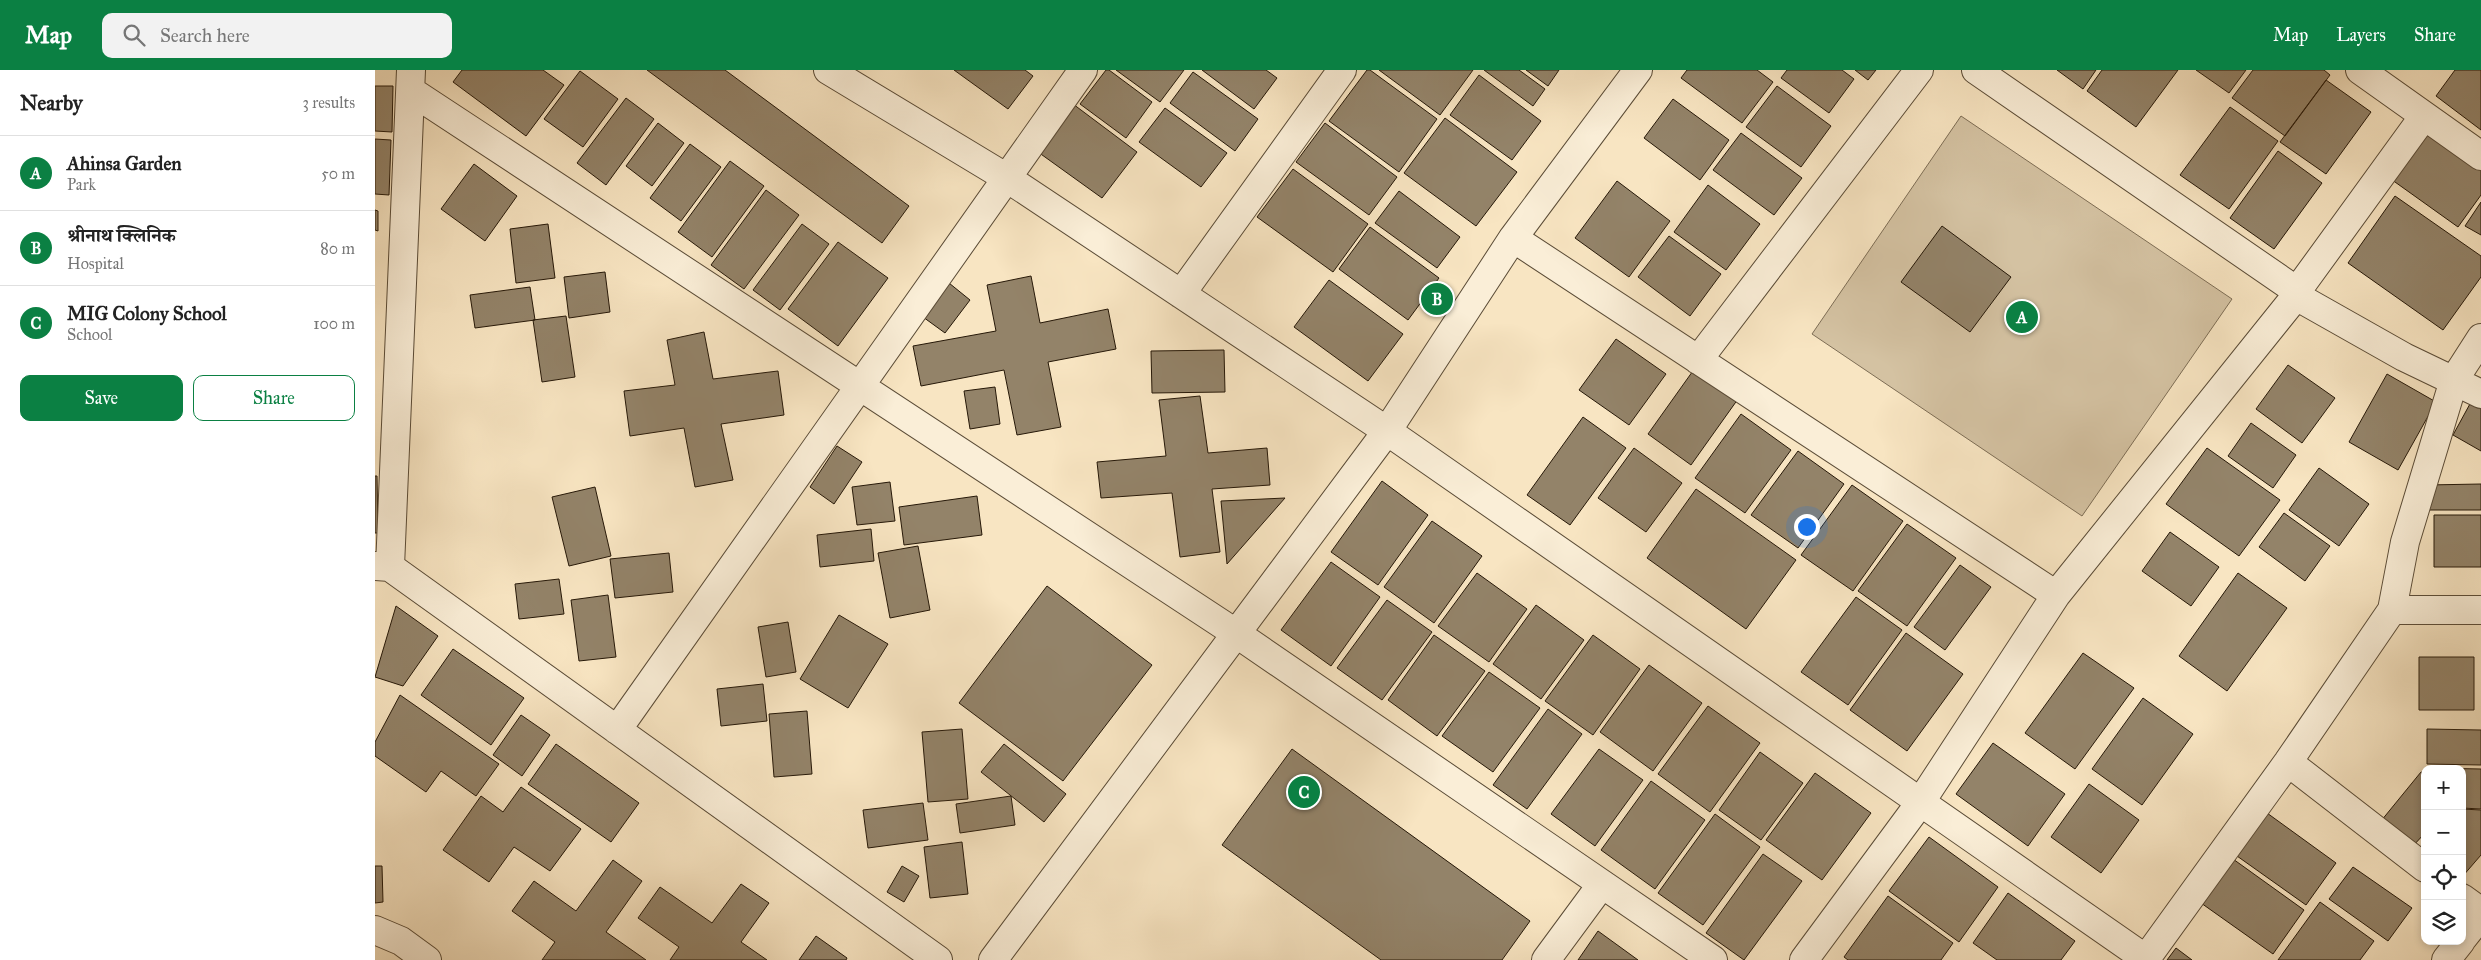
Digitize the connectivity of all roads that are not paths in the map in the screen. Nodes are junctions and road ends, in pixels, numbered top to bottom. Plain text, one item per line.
1 (828, 70) edge
2 (1083, 70) edge
3 (1341, 70) edge
4 (1638, 70) edge
5 (1919, 70) edge
6 (1976, 70) edge
7 (2360, 70) edge
8 (411, 80) edge
9 (2424, 116) junction
10 (2481, 156) edge
11 (1007, 178) junction
12 (1513, 238) junction
13 (2297, 293) junction
14 (1181, 294) junction
15 (2481, 338) edge
16 (1699, 360) junction
17 (2454, 380) junction
18 (860, 386) junction
19 (2481, 394) edge
20 (1387, 431) junction
21 (382, 567) edge
22 (2056, 595) junction
23 (2392, 610) junction
24 (2481, 610) edge
25 (1237, 634) junction
26 (617, 730) junction
27 (2288, 762) junction
28 (1920, 803) junction
29 (2421, 865) edge
30 (1602, 884) junction
31 (2464, 900) edge
32 (2481, 914) edge
33 (375, 930) edge
34 (2466, 934) edge
35 (2457, 945) edge
36 (427, 960) edge
37 (938, 960) edge
38 (993, 960) edge
39 (1546, 960) edge
40 (1713, 960) edge
41 (1804, 960) edge
42 (2146, 960) edge
43 (2446, 960) edge

1 - 11 street
2 - 11 street
3 - 14 street
4 - 12 street
5 - 16 street
6 - 13 street
7 - 9 street
8 - 18 street
8 - 21 street
9 - 10 street
9 - 13 street
11 - 14 street
11 - 18 street
12 - 16 street
12 - 20 street
13 - 17 street
13 - 22 street
14 - 20 street
15 - 17 street
16 - 22 street
17 - 19 street
17 - 23 street
18 - 25 street
18 - 26 street
20 - 25 street
20 - 28 street
21 - 26 street
22 - 28 street
23 - 24 street
23 - 27 street
25 - 30 street
25 - 38 street
26 - 37 street
27 - 29 street
27 - 42 street
28 - 41 street
28 - 42 street
30 - 39 street
30 - 40 street
31 - 32 street
32 - 34 street
33 - 36 street
35 - 43 street

